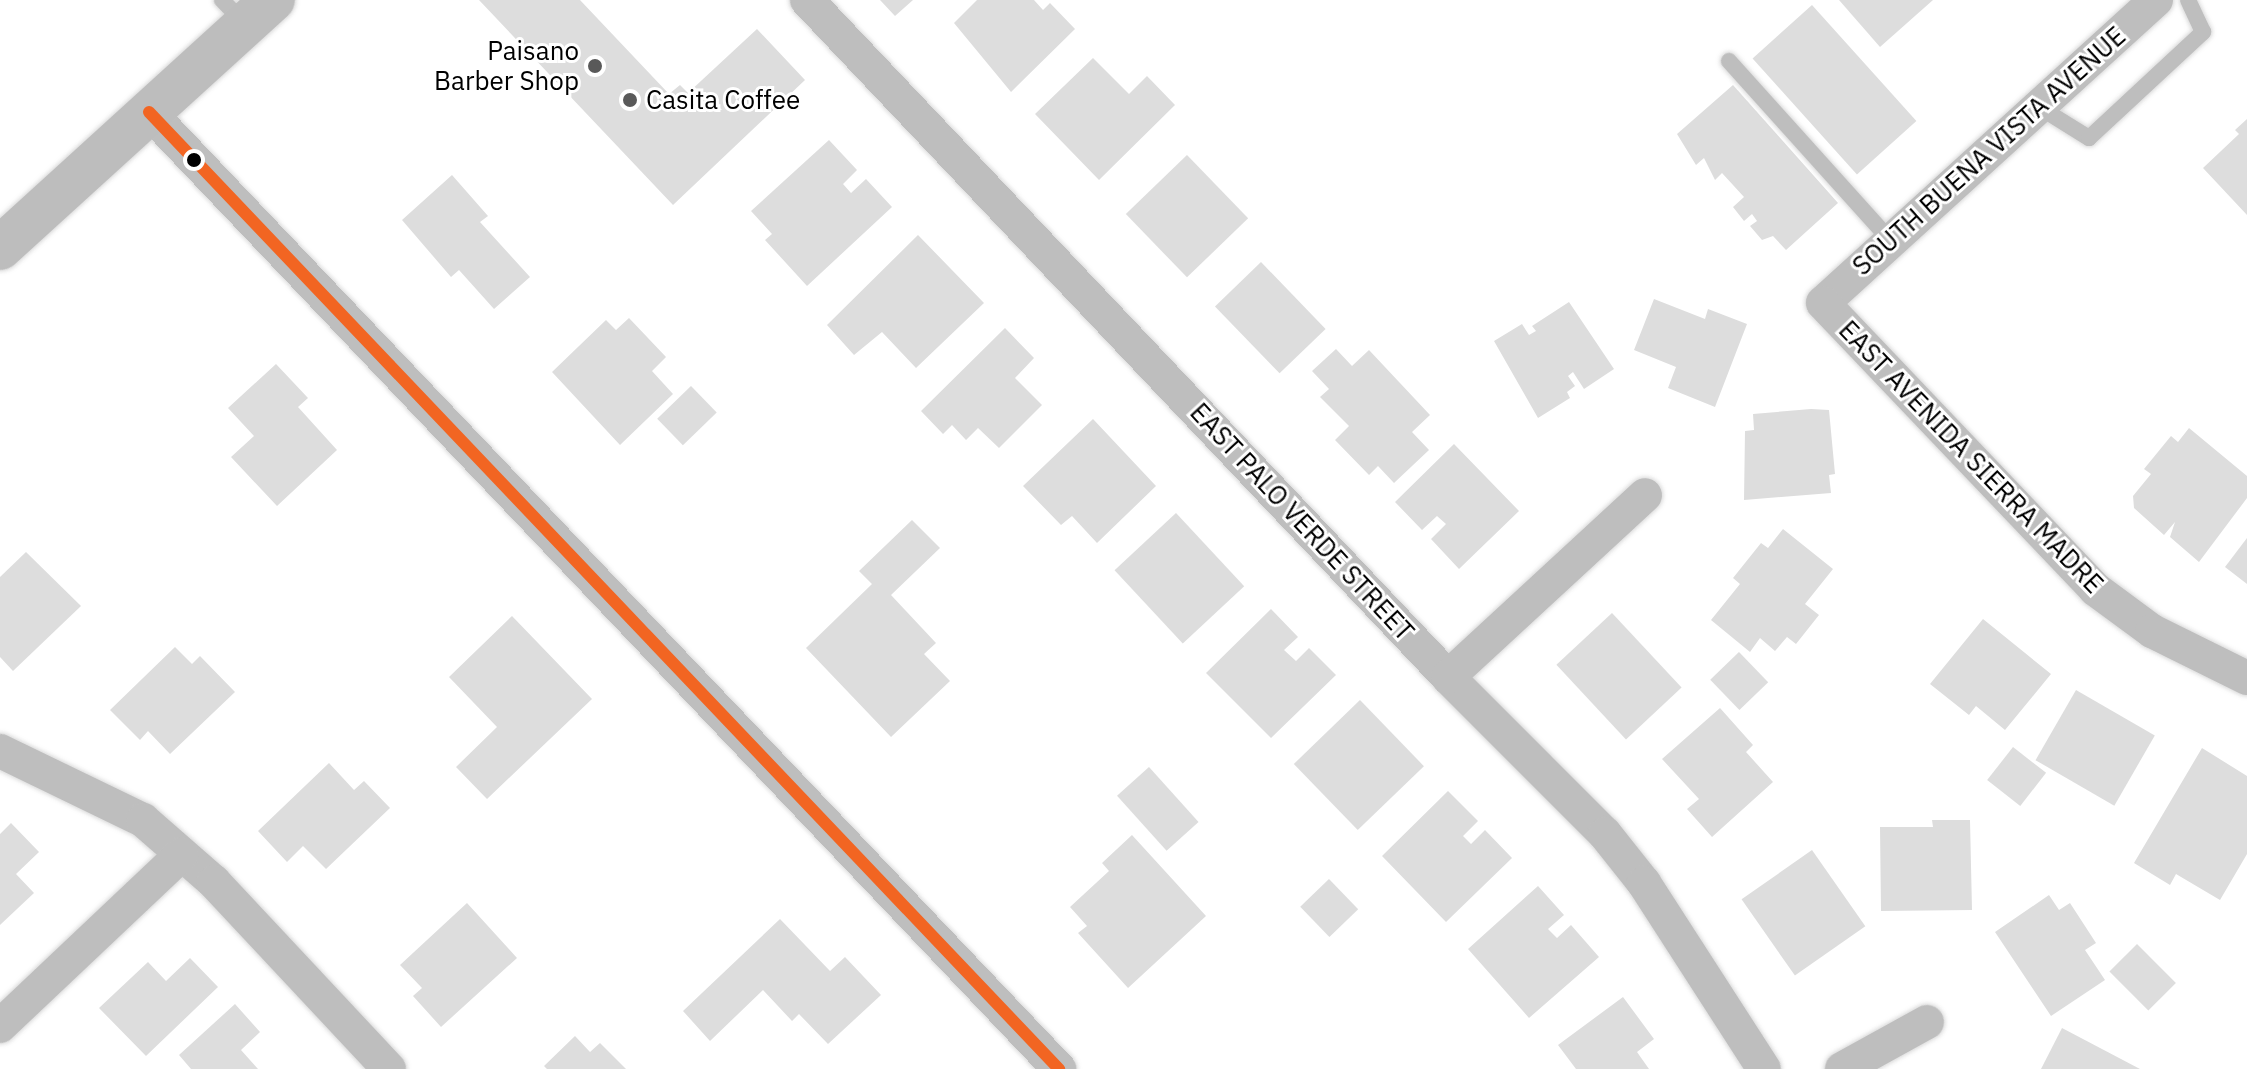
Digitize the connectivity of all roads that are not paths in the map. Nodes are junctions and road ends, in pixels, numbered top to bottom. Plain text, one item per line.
1 (807, 0) edge
2 (2156, 0) edge
3 (2188, 0) edge
4 (247, 8) edge
5 (1729, 61) dead end
6 (2039, 107) junction
7 (149, 112) junction
8 (1891, 241) junction
9 (0, 248) edge
10 (1823, 303) joint
11 (1645, 495) dead end
12 (1448, 677) junction
13 (2247, 678) edge
14 (0, 751) edge
15 (182, 854) junction
16 (1927, 1022) dead end
17 (0, 1026) edge
18 (389, 1069) edge
19 (1059, 1069) edge
20 (1764, 1069) edge
21 (1842, 1069) edge

1 - 12 street, EAST PALO VERDE STREET
2 - 6 street, SOUTH BUENA VISTA AVENUE
3 - 6 lane
4 - 7 main road
5 - 8 lane
6 - 8 street, SOUTH BUENA VISTA AVENUE
7 - 9 main road
7 - 19 street
8 - 10 street, SOUTH BUENA VISTA AVENUE
10 - 13 street, EAST AVENIDA SIERRA MADRE
11 - 12 street
12 - 20 street, EAST PALO VERDE STREET
14 - 15 street
15 - 17 street
15 - 18 street
16 - 21 street

